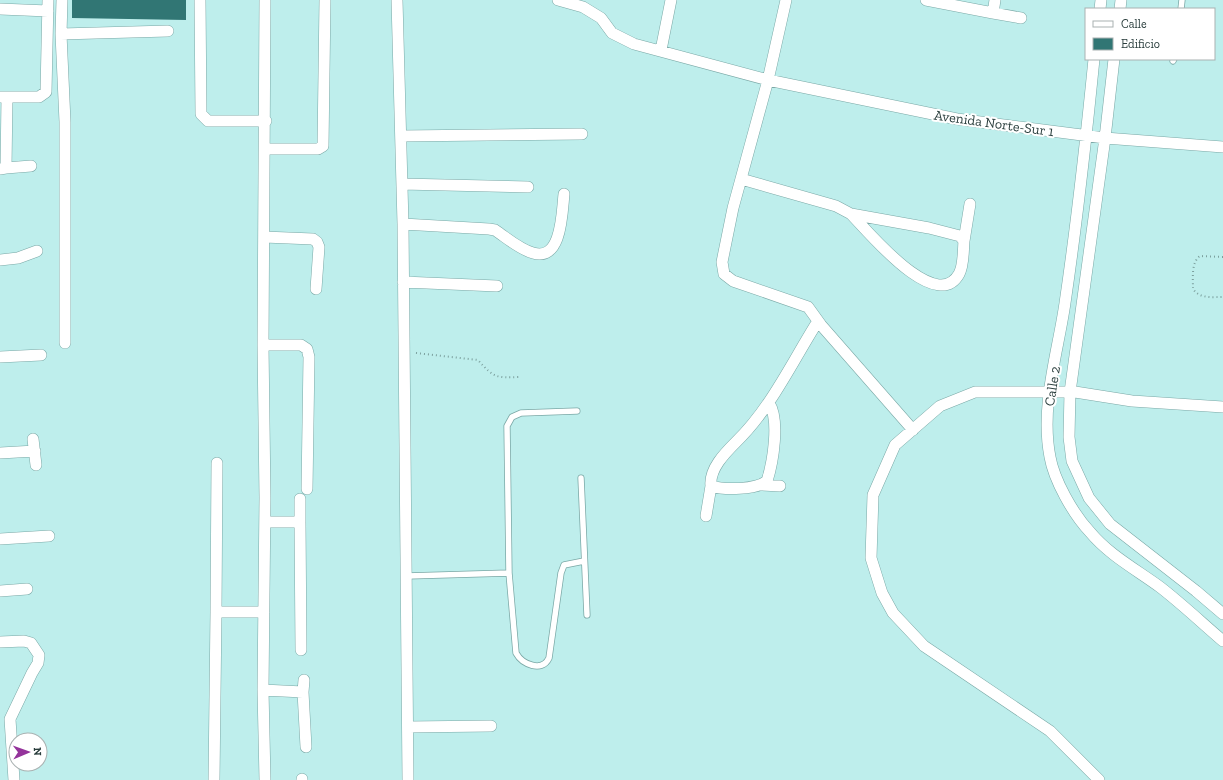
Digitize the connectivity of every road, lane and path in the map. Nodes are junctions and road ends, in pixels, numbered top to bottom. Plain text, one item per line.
1 (62, 0) edge
2 (200, 0) edge
3 (265, 0) edge
4 (325, 0) edge
5 (397, 0) edge
6 (558, 0) edge
7 (671, 0) edge
8 (786, 0) edge
9 (926, 0) edge
10 (995, 0) edge
11 (48, 5) edge
12 (0, 9) edge
13 (993, 13) junction
14 (1021, 18) dead end
15 (168, 31) dead end
16 (61, 34) junction
17 (661, 50) junction
18 (1094, 60) edge
19 (1114, 60) edge
20 (768, 80) junction
21 (3, 97) edge
22 (266, 121) junction
23 (582, 134) dead end
24 (1088, 135) junction
25 (401, 136) junction
26 (1105, 138) junction
27 (1223, 147) edge
28 (266, 149) junction
29 (31, 166) dead end
30 (3, 168) edge
31 (741, 179) junction
32 (402, 184) junction
33 (528, 187) dead end
34 (564, 194) dead end
35 (970, 204) dead end
36 (851, 214) junction
37 (888, 220) junction
38 (403, 224) junction
39 (264, 237) junction
40 (878, 241) junction
41 (964, 241) junction
42 (37, 251) dead end
43 (1223, 257) edge
44 (0, 260) edge
45 (403, 282) junction
46 (497, 286) dead end
47 (316, 289) dead end
48 (1223, 297) edge
49 (818, 320) junction
50 (65, 343) dead end
51 (263, 344) junction
52 (404, 351) junction
53 (41, 355) dead end
54 (0, 357) edge
55 (520, 377) dead end
56 (1050, 391) junction
57 (1070, 392) junction
58 (769, 403) junction
59 (1223, 407) edge
60 (577, 411) dead end
61 (913, 430) junction
62 (33, 439) dead end
63 (35, 451) junction
64 (0, 453) edge
65 (217, 463) dead end
66 (36, 465) dead end
67 (581, 478) dead end
68 (762, 485) junction
69 (711, 486) junction
70 (780, 486) dead end
71 (308, 489) dead end
72 (300, 499) dead end
73 (706, 516) dead end
74 (265, 522) junction
75 (300, 522) junction
76 (49, 536) dead end
77 (0, 539) edge
78 (584, 561) junction
79 (509, 573) junction
80 (407, 576) junction
81 (27, 589) dead end
82 (0, 590) edge
83 (216, 612) junction
84 (264, 612) junction
85 (1223, 614) edge
86 (587, 615) dead end
87 (1223, 641) edge
88 (0, 642) edge
89 (301, 650) dead end
90 (304, 680) dead end
91 (262, 690) junction
92 (303, 692) junction
93 (491, 726) dead end
94 (408, 727) junction
95 (306, 747) dead end
96 (14, 780) edge
97 (214, 780) edge
98 (265, 780) edge
99 (408, 780) edge
100 (1099, 780) edge

1 - 16 street
2 - 22 street
3 - 22 street
4 - 28 street
5 - 25 street
6 - 17 street, Avenida Norte-Sur 1
7 - 17 street
8 - 20 street
9 - 13 street
10 - 13 street
11 - 12 street
11 - 21 street
13 - 14 street
15 - 16 street
16 - 50 street
17 - 20 street, Avenida Norte-Sur 1
18 - 24 street, Calle 2
19 - 26 street
20 - 24 street, Avenida Norte-Sur 1
20 - 31 street
21 - 30 street
22 - 28 street
23 - 25 street
24 - 26 street, Avenida Norte-Sur 1
24 - 56 street, Calle 2
25 - 32 street
26 - 27 street, Avenida Norte-Sur 1
26 - 57 street
28 - 39 street
29 - 30 street
31 - 36 street
31 - 49 street
32 - 33 street
32 - 38 street
34 - 38 street
35 - 41 street
36 - 37 street
36 - 40 street
37 - 40 street
37 - 41 street
38 - 45 street
39 - 47 street
39 - 51 street
40 - 41 street
42 - 44 street
43 - 48 path
45 - 46 street
45 - 52 street
49 - 58 street
49 - 61 street
51 - 71 street
51 - 74 street
52 - 55 path
52 - 80 street
53 - 54 street
56 - 57 street
56 - 61 street
56 - 87 street, Calle 2
57 - 59 street
57 - 85 street
58 - 68 street
58 - 69 street
60 - 79 lane
61 - 100 street
62 - 63 street
63 - 64 street
63 - 66 street
65 - 83 street
67 - 78 lane
68 - 69 street
68 - 70 street
69 - 73 street
72 - 75 street
74 - 75 street
74 - 84 street
75 - 89 street
76 - 77 street
78 - 79 lane
78 - 86 lane
79 - 80 lane
80 - 94 street
81 - 82 street
83 - 84 street
83 - 97 street
84 - 91 street
88 - 96 street
90 - 92 street
91 - 92 street
91 - 98 street
92 - 95 street
93 - 94 street
94 - 99 street

